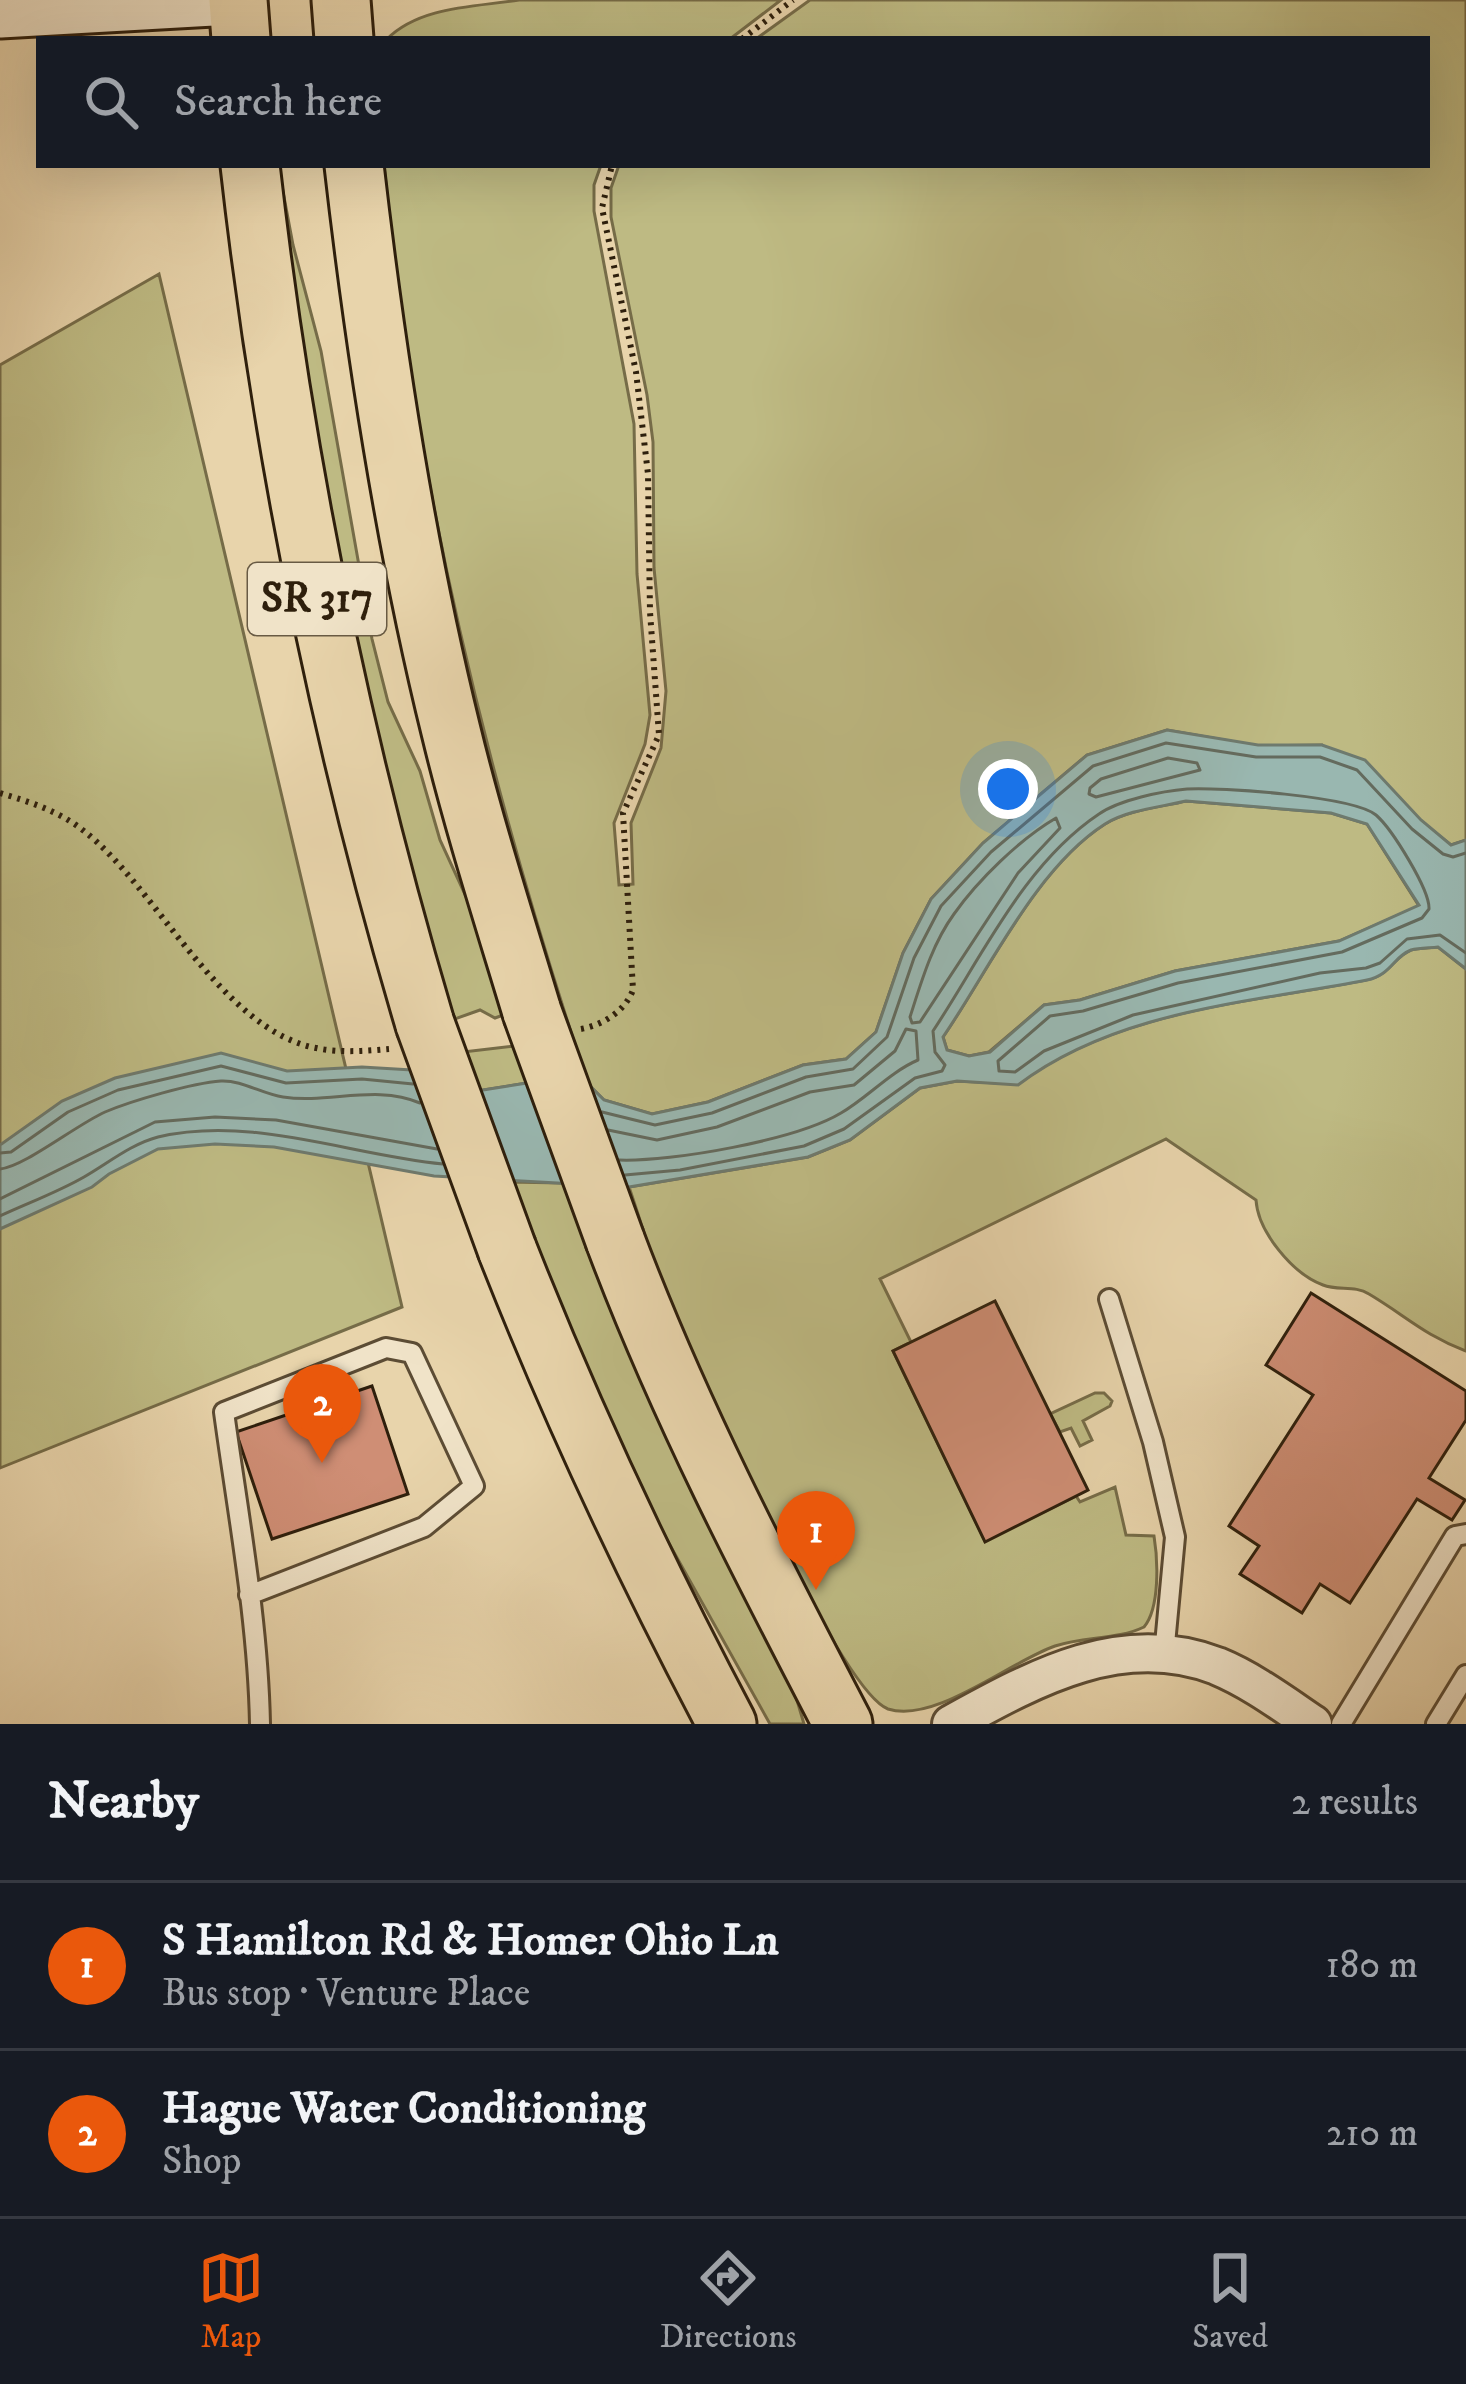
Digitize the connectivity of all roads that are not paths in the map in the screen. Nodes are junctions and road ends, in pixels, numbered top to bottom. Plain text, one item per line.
1 (213, 0) edge
2 (238, 0) edge
3 (341, 0) edge
4 (0, 12) edge
5 (241, 36) edge
6 (344, 36) edge
7 (250, 168) edge
8 (354, 168) edge
9 (1109, 1299) dead end
10 (1466, 1534) edge
11 (249, 1595) junction
12 (1164, 1655) junction
13 (1466, 1675) edge
14 (260, 1724) edge
15 (727, 1724) edge
16 (843, 1724) edge
17 (951, 1724) edge
18 (1313, 1724) edge
19 (1341, 1724) edge
20 (1436, 1724) edge

1 - 4 main road
2 - 5 main road
3 - 6 main road
7 - 15 main road, SR 317, bridge
8 - 16 main road, SR 317, bridge
9 - 12 lane
10 - 19 lane
11 - 11 lane
11 - 14 lane
12 - 17 street
12 - 18 street
13 - 20 lane

